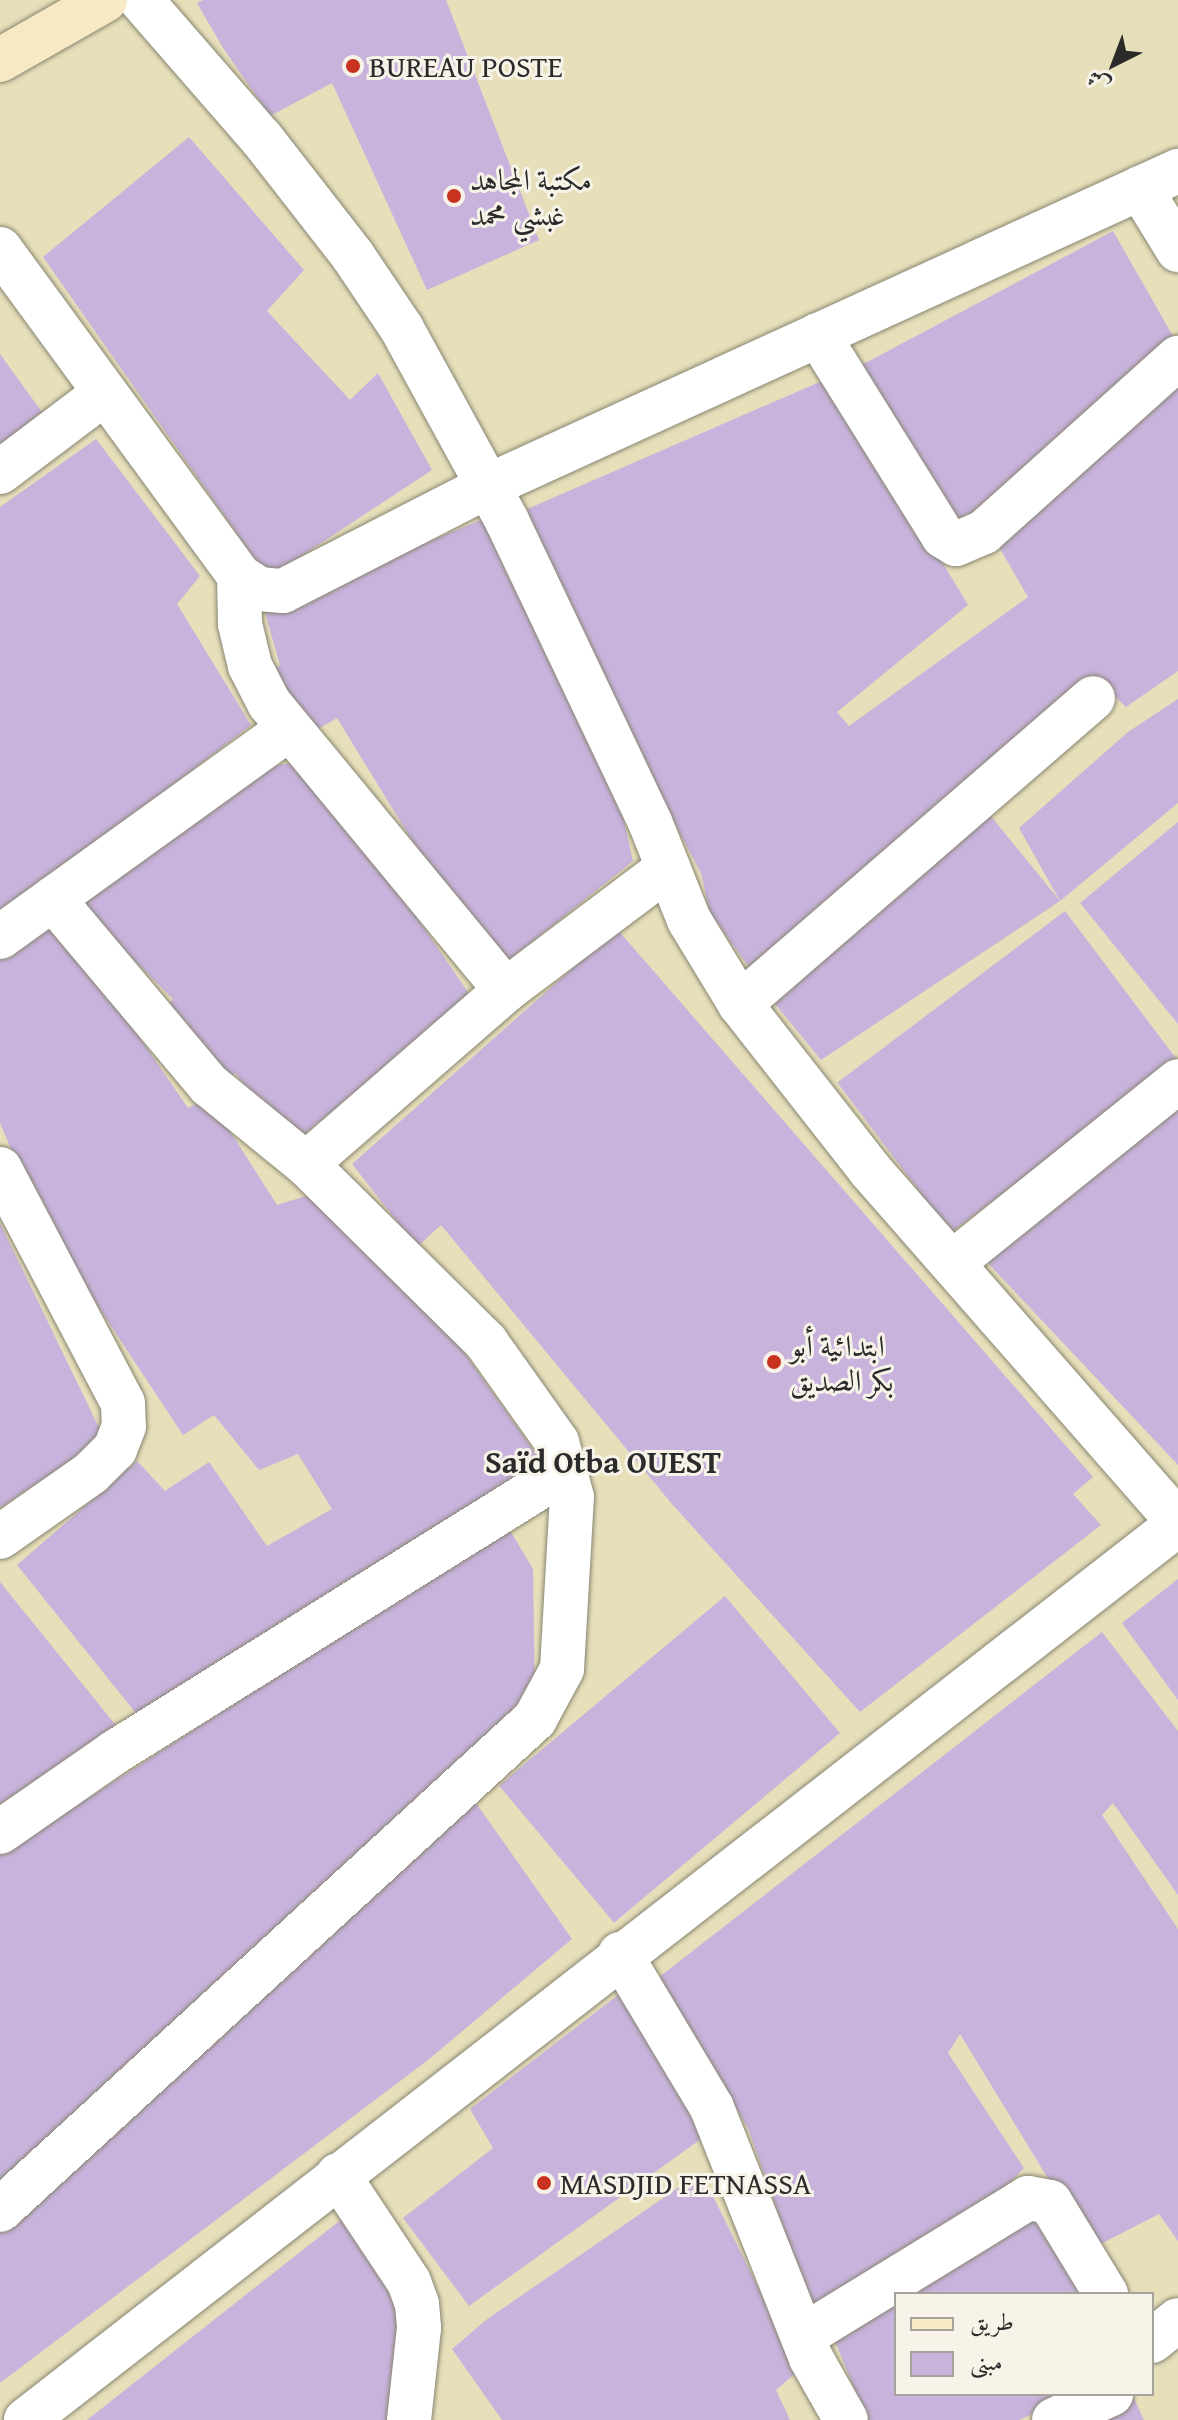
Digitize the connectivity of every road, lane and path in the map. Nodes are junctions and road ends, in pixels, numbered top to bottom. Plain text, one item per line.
1 (105, 0) edge
2 (141, 0) edge
3 (0, 60) edge
4 (1159, 180) edge
5 (0, 249) edge
6 (1178, 250) edge
7 (818, 335) junction
8 (1178, 358) edge
9 (105, 393) junction
10 (0, 472) edge
11 (488, 486) junction
12 (239, 576) junction
13 (1093, 698) dead end
14 (287, 730) junction
15 (668, 868) junction
16 (53, 899) junction
17 (0, 937) edge
18 (506, 990) junction
19 (740, 1004) junction
20 (1178, 1081) edge
21 (306, 1164) junction
22 (0, 1169) edge
23 (952, 1263) junction
24 (567, 1470) junction
25 (1178, 1523) edge
26 (0, 1537) edge
27 (0, 1832) edge
28 (620, 1954) junction
29 (338, 2175) junction
30 (0, 2210) edge
31 (1105, 2292) edge
32 (1178, 2320) edge
33 (803, 2336) junction
34 (1154, 2339) edge
35 (1107, 2396) edge
36 (26, 2420) edge
37 (409, 2420) edge
38 (846, 2420) edge
39 (1054, 2420) edge

1 - 3 main road
2 - 11 street
4 - 6 street
4 - 7 street
5 - 9 street
7 - 8 street
7 - 11 street
9 - 10 street
9 - 12 street
11 - 12 street
11 - 15 street
12 - 14 street
13 - 19 street
14 - 16 street
14 - 18 street
15 - 18 street
15 - 19 street
16 - 17 street
16 - 21 street
18 - 21 street
19 - 23 street
20 - 23 street
21 - 24 street
22 - 26 street
23 - 25 street
24 - 27 street
24 - 30 street
25 - 28 street
28 - 29 street
28 - 33 street
29 - 36 street
29 - 37 street
31 - 33 street
32 - 34 street
33 - 38 street
35 - 39 street

